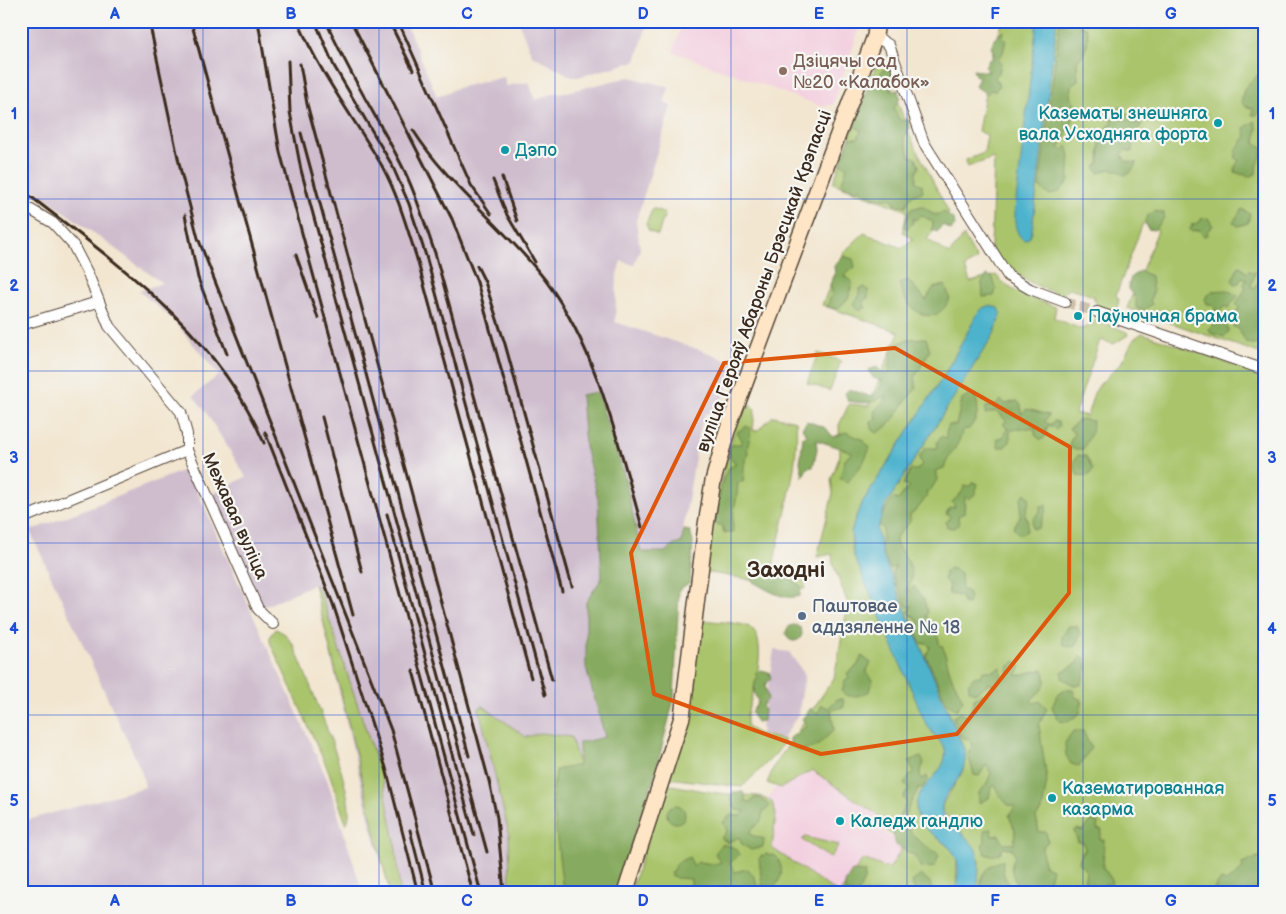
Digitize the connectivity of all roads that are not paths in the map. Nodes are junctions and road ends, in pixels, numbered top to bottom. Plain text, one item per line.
1 (876, 29) edge
2 (21, 204) edge
3 (98, 302) junction
4 (1065, 302) tunnel mouth
5 (1097, 312) tunnel mouth
6 (21, 325) edge
7 (1265, 370) edge
8 (187, 450) junction
9 (21, 519) edge
10 (273, 624) dead end
11 (625, 893) edge

1 - 4 street, вуліца Герояў Абароны Брэсцкай Крэпасці
1 - 11 main road, вуліца Герояў Абароны Брэсцкай Крэпасці
2 - 3 street, Межавая вуліца
3 - 6 street
3 - 8 street, Межавая вуліца
5 - 7 street
8 - 9 street
8 - 10 street, Межавая вуліца

